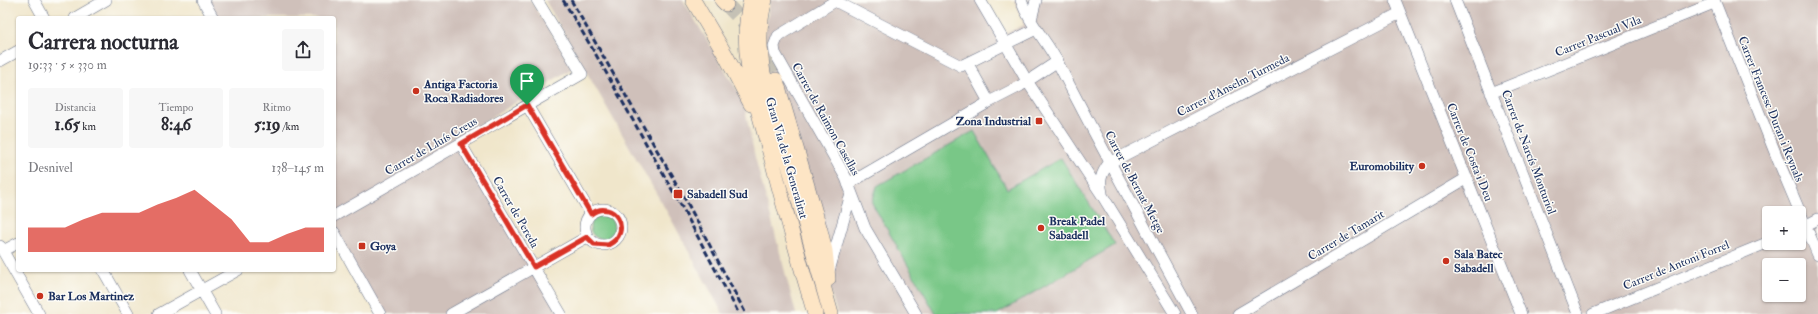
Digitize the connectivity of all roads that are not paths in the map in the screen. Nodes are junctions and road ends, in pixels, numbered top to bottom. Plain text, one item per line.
1 (34, 0) edge
2 (106, 0) edge
3 (203, 0) edge
4 (537, 0) edge
5 (693, 0) edge
6 (751, 0) edge
7 (765, 0) edge
8 (980, 0) edge
9 (986, 0) edge
10 (1013, 0) edge
11 (1021, 0) edge
12 (1036, 0) edge
13 (1395, 0) edge
14 (1455, 0) edge
15 (836, 1) edge
16 (1713, 1) edge
17 (989, 14) junction
18 (1400, 14) junction
19 (43, 16) edge
20 (78, 16) edge
21 (212, 16) edge
22 (1034, 25) junction
23 (1006, 43) junction
24 (16, 52) edge
25 (0, 61) edge
26 (1058, 61) junction
27 (968, 64) junction
28 (776, 80) tunnel mouth
29 (1027, 82) junction
30 (1491, 93) junction
31 (989, 102) junction
32 (527, 105) junction
33 (764, 131) junction
34 (461, 144) junction
35 (1109, 163) junction
36 (1467, 178) junction
37 (850, 189) junction
38 (1102, 195) junction
39 (1793, 206) edge
40 (591, 214) junction
41 (336, 215) edge
42 (1818, 219) edge
43 (1806, 226) edge
44 (1806, 235) edge
45 (336, 236) edge
46 (587, 237) junction
47 (16, 244) edge
48 (1762, 245) edge
49 (2, 249) edge
50 (1818, 255) edge
51 (534, 267) junction
52 (104, 272) edge
53 (191, 272) edge
54 (234, 272) edge
55 (828, 276) junction
56 (202, 290) junction
57 (39, 314) edge
58 (128, 314) edge
59 (159, 314) edge
60 (215, 314) edge
61 (380, 314) edge
62 (451, 314) edge
63 (561, 314) edge
64 (815, 314) edge
65 (832, 314) edge
66 (916, 314) edge
67 (1175, 314) edge
68 (1192, 314) edge
69 (1238, 314) edge
70 (1521, 314) edge
71 (1578, 314) edge
72 (1594, 314) edge

1 - 19 street
2 - 20 street
3 - 21 street
4 - 32 street, Carrer de Lluís Creus
5 - 33 street
6 - 33 street, Gran Via de la Generalitat
7 - 65 street, Gran Via de la Generalitat
8 - 17 street
9 - 17 street
10 - 22 street, Carrer de Bernat Metge
11 - 22 street, Carrer de Bernat Metge
12 - 22 street
13 - 18 street, Carrer de Costa i Deu
14 - 30 street, Carrer de Narcís Monturiol
15 - 27 street
15 - 37 street, Carrer de Raimon Casellas
16 - 30 street, Carrer Pascual Vila
16 - 39 street, Carrer Francesc Duran i Reynals
17 - 23 street
18 - 35 street, Carrer d'Anselm Turmeda
18 - 36 street, Carrer de Costa i Deu
22 - 23 street
22 - 26 street, Carrer de Bernat Metge
23 - 27 street
23 - 29 street
24 - 25 street
26 - 29 street
26 - 35 street, Carrer de Bernat Metge
27 - 31 street
28 - 55 street
29 - 31 street
29 - 38 street
30 - 71 street, Carrer de Narcís Monturiol
31 - 37 street
32 - 34 street, Carrer de Lluís Creus
32 - 40 street
33 - 64 street, Gran Via de la Generalitat
34 - 41 street, Carrer de Lluís Creus
34 - 51 street, Carrer de Pereda
35 - 38 street
35 - 68 street, Carrer de Bernat Metge
36 - 69 street, Carrer de Tamarit
36 - 70 street, Carrer de Costa i Deu
37 - 55 street
37 - 66 street, Carrer de Raimon Casellas
38 - 67 street
40 - 46 street
40 - 46 street
42 - 43 street
44 - 50 street, Carrer Francesc Duran i Reynals
45 - 61 street
46 - 51 street
47 - 49 street
48 - 72 street, Carrer de Antoni Forrel
49 - 57 street
51 - 62 street
51 - 63 street, Carrer de Pereda
52 - 58 street
53 - 56 street
54 - 56 street
55 - 65 street
56 - 59 street
56 - 60 street

